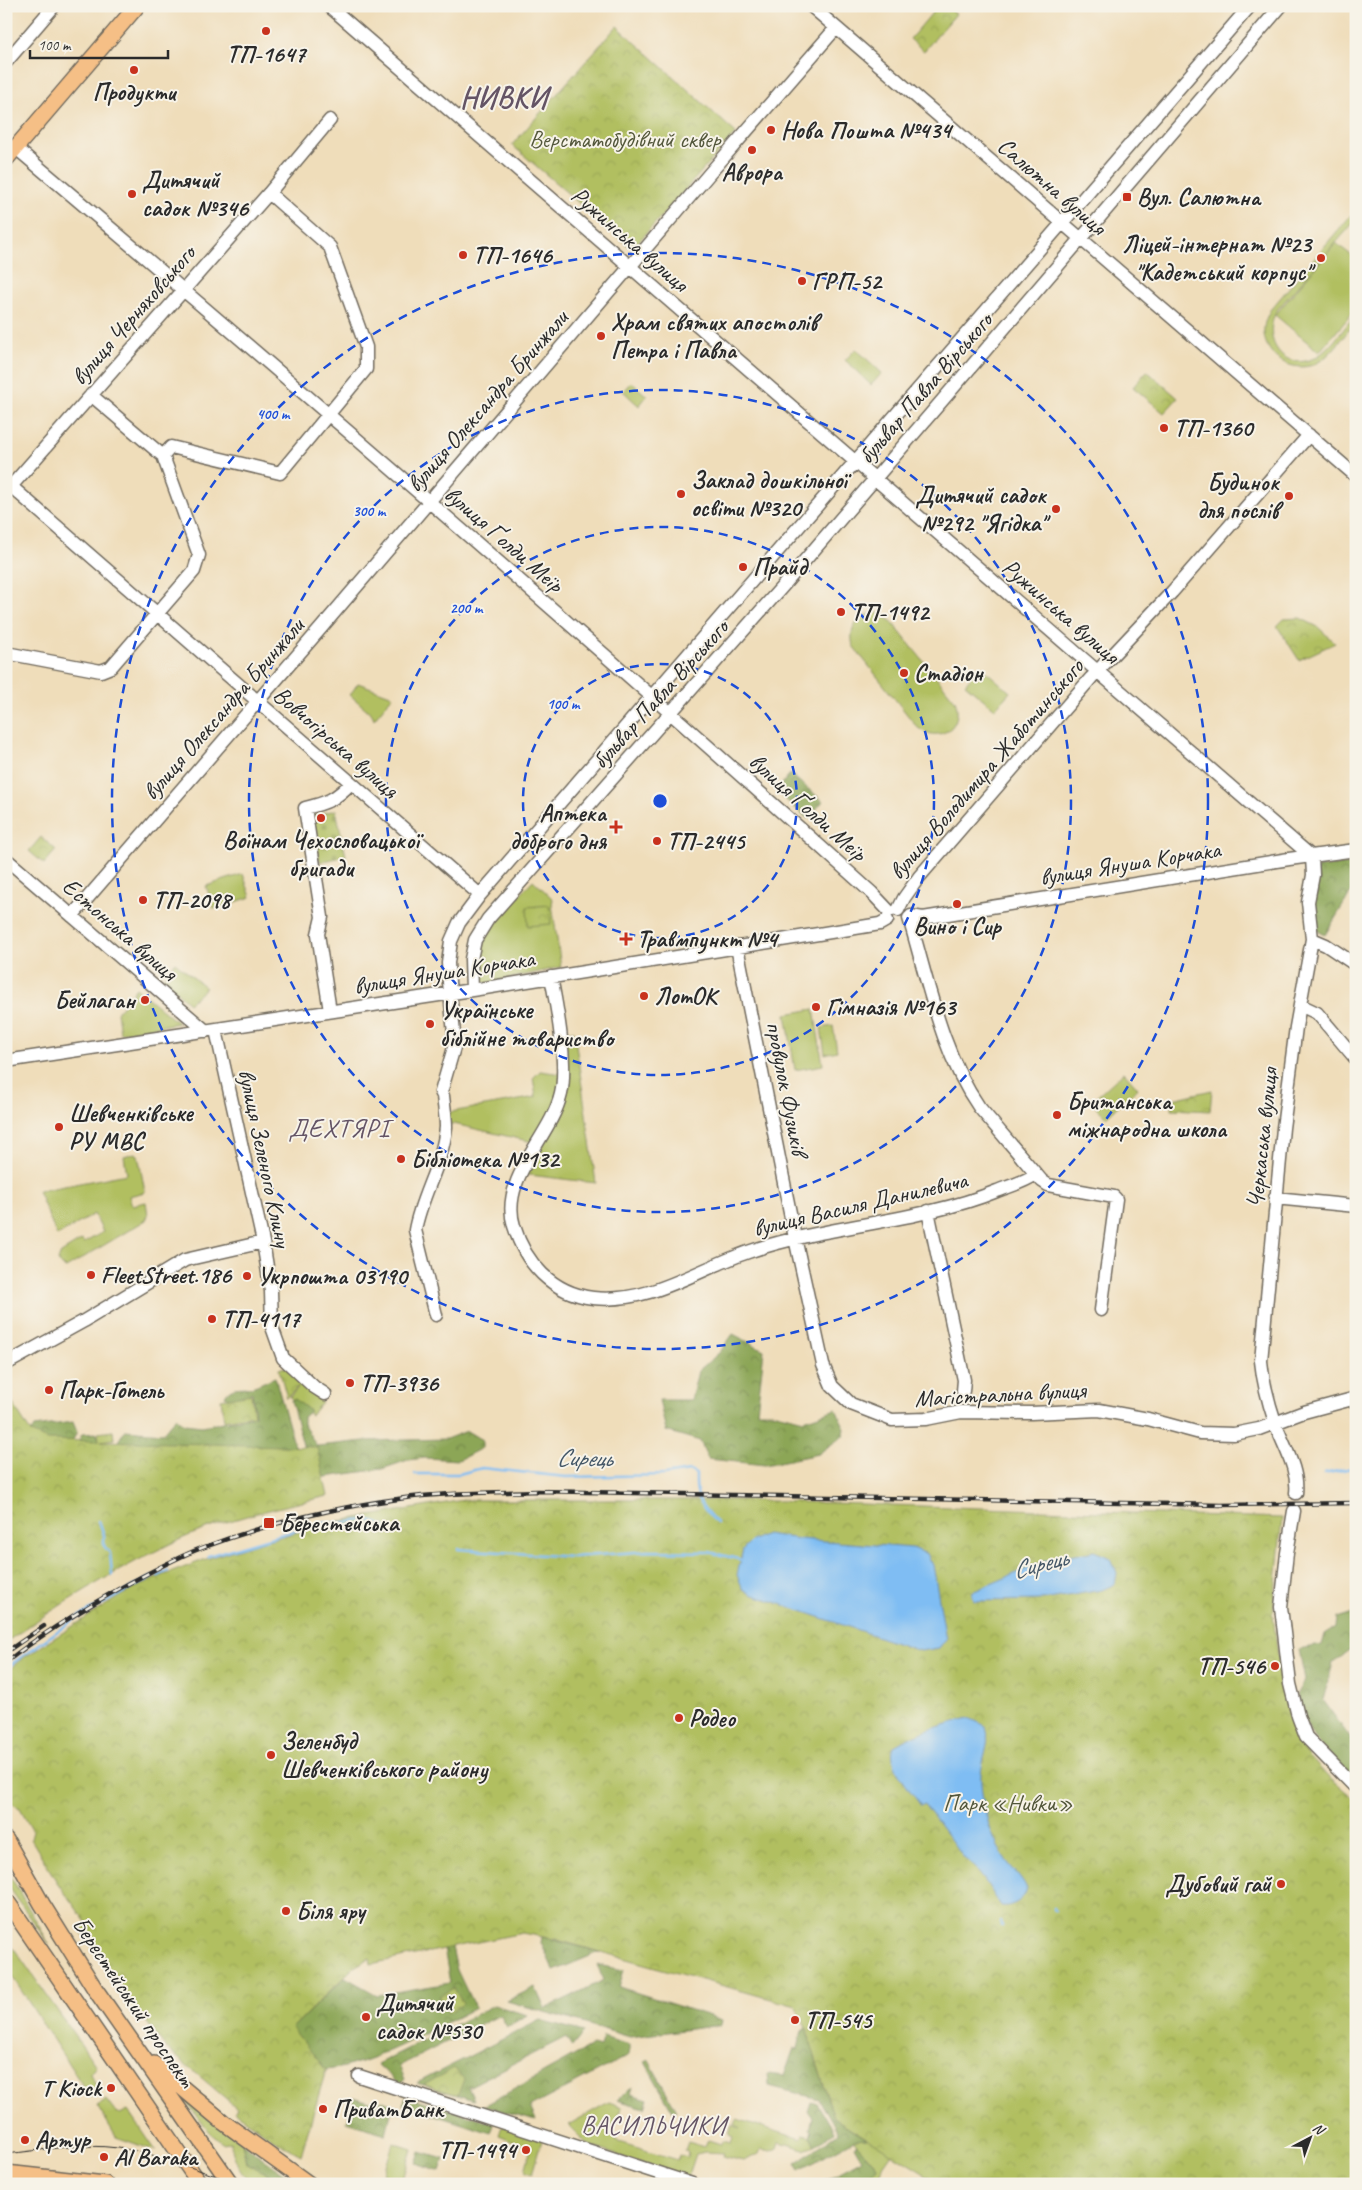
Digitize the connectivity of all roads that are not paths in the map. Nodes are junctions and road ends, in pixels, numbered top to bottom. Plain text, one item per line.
1 (54, 6) edge
2 (137, 6) edge
3 (329, 6) edge
4 (811, 6) edge
5 (1250, 6) edge
6 (1281, 6) edge
7 (836, 28) junction
8 (6, 62) edge
9 (330, 120) dead end
10 (11, 154) edge
11 (269, 193) junction
12 (1062, 223) junction
13 (1082, 240) junction
14 (630, 267) junction
15 (184, 290) junction
16 (91, 395) junction
17 (327, 414) junction
18 (1309, 435) junction
19 (163, 456) junction
20 (856, 462) junction
21 (1356, 476) edge
22 (875, 478) junction
23 (8, 487) edge
24 (428, 501) junction
25 (157, 614) junction
26 (6, 653) edge
27 (1098, 671) junction
28 (652, 696) junction
29 (258, 701) junction
30 (671, 713) junction
31 (351, 782) junction
32 (1356, 850) edge
33 (1312, 857) junction
34 (6, 859) edge
35 (480, 895) junction
36 (891, 914) junction
37 (72, 916) junction
38 (910, 917) junction
39 (1312, 939) junction
40 (737, 947) junction
41 (1356, 965) edge
42 (551, 977) junction
43 (472, 990) junction
44 (450, 992) junction
45 (1300, 1005) junction
46 (330, 1011) junction
47 (211, 1030) junction
48 (1356, 1059) edge
49 (6, 1061) edge
50 (1036, 1174) junction
51 (1275, 1198) junction
52 (1356, 1206) edge
53 (928, 1212) junction
54 (795, 1238) junction
55 (263, 1242) junction
56 (1101, 1310) dead end
57 (436, 1315) dead end
58 (6, 1364) edge
59 (963, 1391) dead end
60 (325, 1394) dead end
61 (1356, 1398) edge
62 (1275, 1423) junction
63 (1296, 1493) dead end
64 (1294, 1511) dead end
65 (1356, 1788) edge
66 (6, 1840) edge
67 (6, 1900) edge
68 (132, 2042) junction
69 (359, 2076) dead end
70 (6, 2173) edge
71 (104, 2184) edge
72 (200, 2184) edge
73 (231, 2184) edge
74 (309, 2184) edge
75 (692, 2184) edge

1 - 8 street
2 - 10 main road
3 - 14 street, Ружинська вулиця
4 - 7 street, Салютна вулиця
5 - 12 street, бульвар Павла Вірського
6 - 13 street, бульвар Павла Вірського
7 - 12 street, Салютна вулиця
7 - 14 street, вулиця Олександра Бринжали
9 - 11 street, вулиця Черняховського
10 - 15 street, вулиця Ґолди Меїр
11 - 15 street, вулиця Черняховського
11 - 17 street
12 - 13 street, Салютна вулиця
12 - 20 street, бульвар Павла Вірського
13 - 18 street, Салютна вулиця
13 - 22 street, бульвар Павла Вірського
14 - 20 street, Ружинська вулиця
14 - 24 street, вулиця Олександра Бринжали
15 - 16 street, вулиця Черняховського
15 - 17 street, вулиця Ґолди Меїр
16 - 19 street
16 - 23 street, вулиця Черняховського
17 - 19 street
17 - 24 street, вулиця Ґолди Меїр
18 - 21 street, Салютна вулиця
18 - 27 street, вулиця Володимира Жаботинського
19 - 25 street
20 - 22 street, Ружинська вулиця
20 - 28 street, бульвар Павла Вірського
22 - 27 street, Ружинська вулиця
22 - 30 street, бульвар Павла Вірського
23 - 25 street, Вовчогірська вулиця
24 - 28 street, вулиця Ґолди Меїр
24 - 29 street, вулиця Олександра Бринжали
25 - 26 street
25 - 29 street, Вовчогірська вулиця
27 - 33 street, Ружинська вулиця
27 - 36 street, вулиця Володимира Жаботинського
28 - 30 street, вулиця Ґолди Меїр
28 - 35 street, бульвар Павла Вірського
29 - 31 street, Вовчогірська вулиця
29 - 37 street, вулиця Олександра Бринжали
30 - 36 street, вулиця Ґолди Меїр
30 - 43 street, бульвар Павла Вірського
31 - 35 street, Вовчогірська вулиця
31 - 46 street
32 - 33 street, вулиця Януша Корчака
33 - 38 street, вулиця Януша Корчака
33 - 39 street, Черкаська вулиця
34 - 37 street, Естонська вулиця
35 - 44 street, бульвар Павла Вірського
36 - 38 street
36 - 40 street, вулиця Януша Корчака
37 - 47 street, Естонська вулиця
38 - 50 street
39 - 41 street
39 - 45 street, Черкаська вулиця
40 - 42 street, вулиця Януша Корчака
40 - 54 street, провулок Фузиків
42 - 43 street, вулиця Януша Корчака
42 - 54 street, вулиця Василя Данилевича
43 - 44 street, вулиця Януша Корчака
44 - 46 street, вулиця Януша Корчака
44 - 57 street, бульвар Павла Вірського
45 - 48 street
45 - 51 street, Черкаська вулиця
46 - 47 street, вулиця Януша Корчака
47 - 49 street, вулиця Януша Корчака
47 - 55 street, вулиця Зеленого Клину
50 - 53 street, вулиця Василя Данилевича
50 - 56 street
51 - 52 street
51 - 62 street, Черкаська вулиця
53 - 54 street, вулиця Василя Данилевича
53 - 59 street
54 - 62 street, Магістральна вулиця
55 - 58 street
55 - 60 street, вулиця Зеленого Клину
61 - 62 street, Магістральна вулиця
62 - 63 street, Черкаська вулиця
64 - 65 street
66 - 68 main road, Берестейський проспект
67 - 72 main road, Берестейський проспект
68 - 73 main road, Берестейський проспект
68 - 74 main road
69 - 75 street
70 - 71 main road

